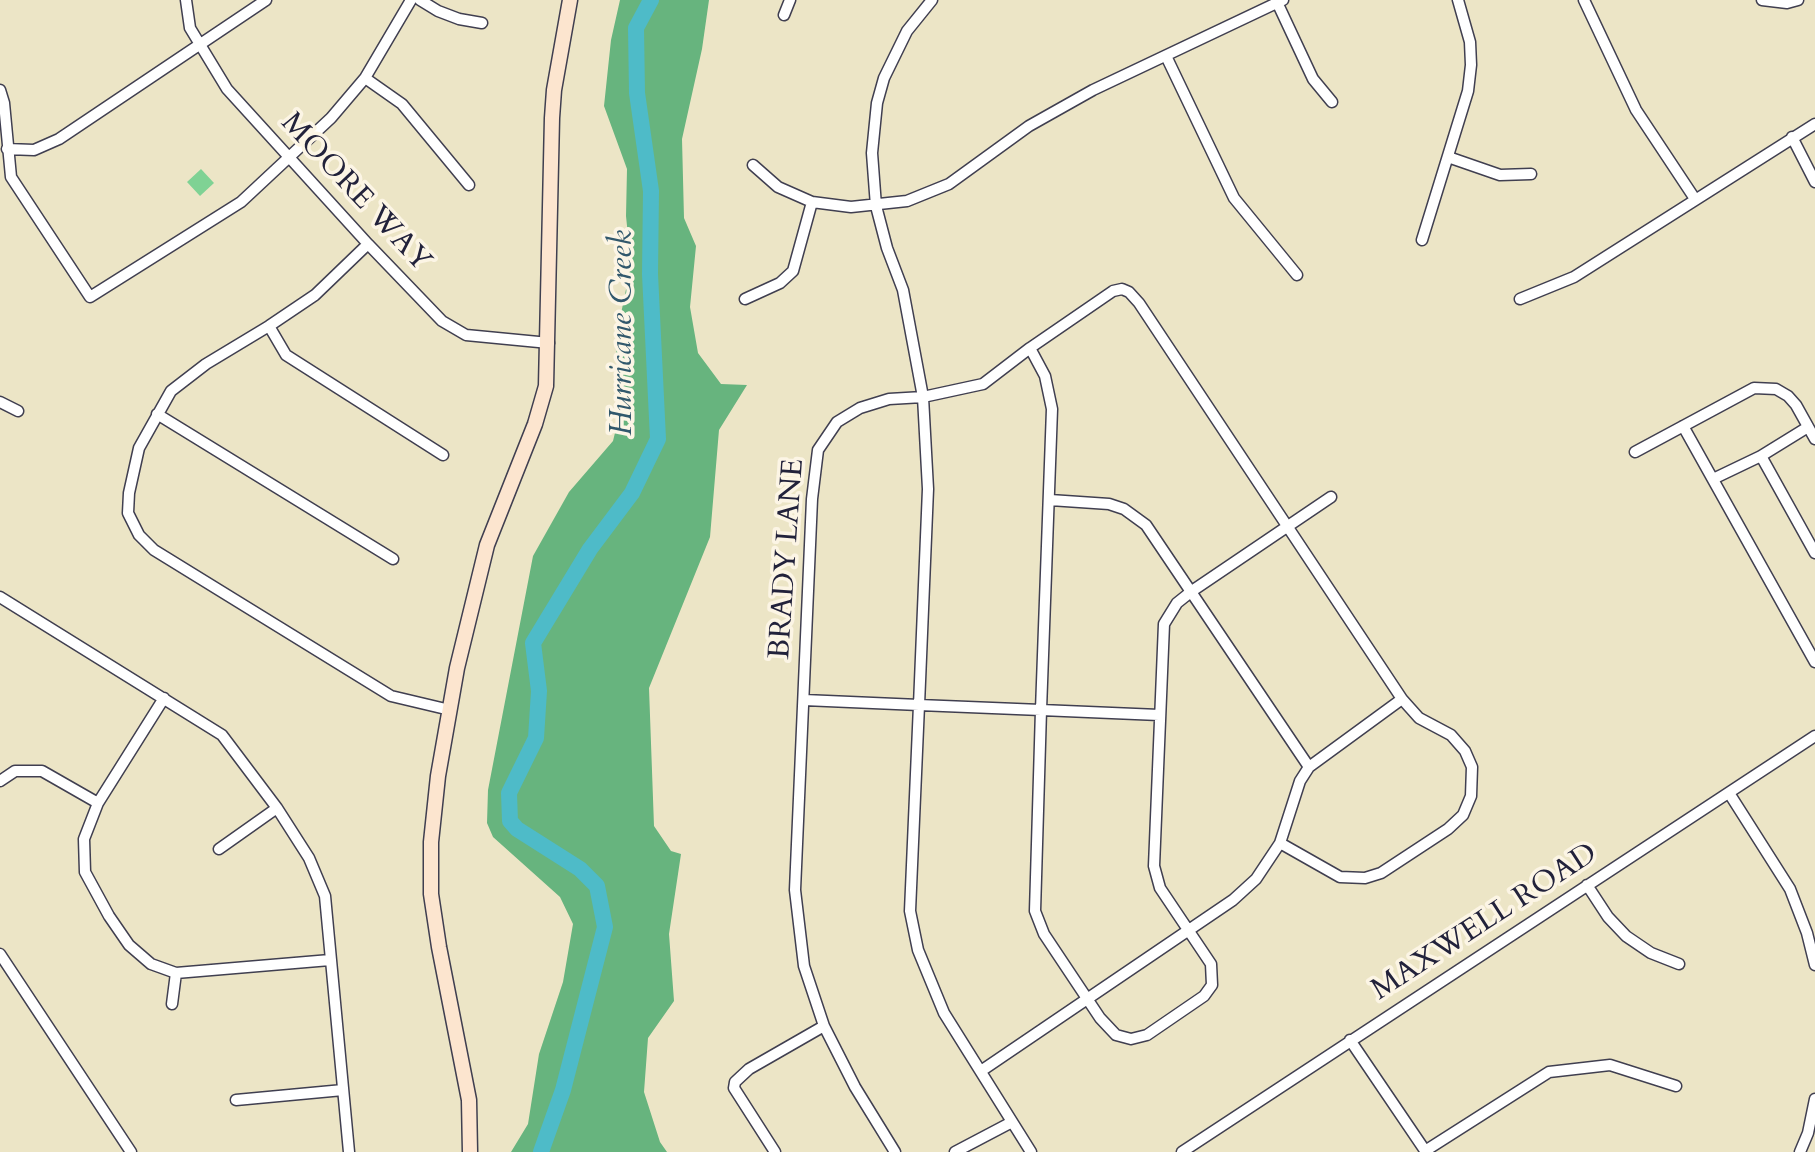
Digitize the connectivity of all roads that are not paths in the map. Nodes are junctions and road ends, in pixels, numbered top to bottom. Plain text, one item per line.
1 (186, 0) edge
2 (266, 0) edge
3 (411, 0) edge
4 (420, 0) edge
5 (570, 0) edge
6 (790, 0) edge
7 (932, 0) edge
8 (1458, 0) edge
9 (1584, 0) edge
10 (1762, 0) edge
11 (1798, 0) edge
12 (1279, 1) edge
13 (784, 15) dead end
14 (482, 23) dead end
15 (199, 46) junction
16 (1166, 56) junction
17 (365, 78) junction
18 (0, 90) edge
19 (1332, 102) dead end
20 (1815, 124) edge
21 (1792, 137) junction
22 (7, 149) junction
23 (289, 157) junction
24 (1448, 157) junction
25 (753, 165) dead end
26 (1531, 174) dead end
27 (1815, 182) edge
28 (469, 185) dead end
29 (1695, 199) junction
30 (812, 202) junction
31 (876, 206) junction
32 (1422, 240) dead end
33 (368, 244) junction
34 (1297, 275) dead end
35 (745, 299) dead end
36 (1520, 299) dead end
37 (269, 326) junction
38 (549, 343) junction
39 (1030, 348) junction
40 (923, 397) junction
41 (0, 402) edge
42 (18, 411) dead end
43 (157, 414) junction
44 (1683, 426) junction
45 (1808, 427) junction
46 (1815, 439) edge
47 (1635, 452) dead end
48 (443, 455) dead end
49 (1761, 456) junction
50 (1713, 479) junction
51 (1331, 497) dead end
52 (1050, 500) junction
53 (1287, 526) junction
54 (1815, 553) edge
55 (393, 559) dead end
56 (1192, 591) junction
57 (0, 597) edge
58 (1814, 658) edge
59 (164, 698) junction
60 (1402, 699) junction
61 (804, 700) junction
62 (919, 705) junction
63 (450, 710) junction
64 (1041, 710) junction
65 (1159, 715) junction
66 (1815, 736) edge
67 (1309, 767) junction
68 (0, 781) edge
69 (1729, 793) junction
70 (98, 803) junction
71 (277, 808) junction
72 (1280, 843) junction
73 (219, 849) dead end
74 (1587, 885) junction
75 (1187, 929) junction
76 (0, 954) edge
77 (330, 960) junction
78 (1679, 964) dead end
79 (1815, 965) edge
80 (176, 973) junction
81 (1087, 998) junction
82 (172, 1004) dead end
83 (824, 1026) junction
84 (1350, 1040) junction
85 (981, 1071) junction
86 (1676, 1086) dead end
87 (343, 1090) junction
88 (1815, 1099) edge
89 (236, 1100) dead end
90 (1012, 1122) junction
91 (131, 1152) edge
92 (349, 1152) edge
93 (470, 1152) edge
94 (775, 1152) edge
95 (895, 1152) edge
96 (955, 1152) edge
97 (1031, 1152) edge
98 (1182, 1152) edge
99 (1426, 1152) edge
100 (1800, 1152) edge

1 - 15 street, MOORE WAY
2 - 15 street
3 - 17 street
4 - 14 street
5 - 38 main road
6 - 13 street
7 - 31 street
8 - 24 street
9 - 29 street
10 - 11 street
12 - 16 street
12 - 19 street
15 - 22 street
15 - 23 street, MOORE WAY
16 - 31 street
16 - 34 street
17 - 23 street
17 - 28 street
18 - 22 street
20 - 21 street
21 - 27 street
21 - 29 street
22 - 23 street
23 - 33 street, MOORE WAY
24 - 26 street
24 - 32 street
25 - 30 street
29 - 36 street
30 - 31 street
30 - 35 street
31 - 40 street
33 - 37 street
33 - 38 street, MOORE WAY
37 - 43 street
37 - 48 street
38 - 63 main road
39 - 40 street, BRADY LANE
39 - 52 street
39 - 53 street, BRADY LANE
40 - 61 street, BRADY LANE
40 - 62 street
41 - 42 street
43 - 55 street
43 - 63 street
44 - 45 street
44 - 47 street
44 - 50 street
45 - 46 street
45 - 49 street
49 - 50 street
49 - 54 street
50 - 58 street
51 - 53 street
52 - 56 street
52 - 64 street
53 - 56 street
53 - 60 street
56 - 65 street
56 - 67 street
57 - 59 street
59 - 70 street
59 - 71 street
60 - 67 street
60 - 72 street
61 - 62 street
61 - 83 street, BRADY LANE
62 - 64 street
62 - 85 street
63 - 93 main road
64 - 65 street
64 - 81 street
65 - 75 street
66 - 69 street, MAXWELL ROAD
67 - 72 street
68 - 70 street
69 - 74 street, MAXWELL ROAD
69 - 79 street
70 - 80 street
71 - 73 street
71 - 77 street
72 - 75 street
74 - 78 street
74 - 84 street, MAXWELL ROAD
75 - 81 street
75 - 81 street
76 - 91 street
77 - 80 street
77 - 87 street
80 - 82 street
81 - 85 street
83 - 94 street
83 - 95 street, BRADY LANE
84 - 98 street, MAXWELL ROAD
84 - 99 street
85 - 90 street
86 - 99 street
87 - 89 street
87 - 92 street
88 - 100 street
90 - 96 street
90 - 97 street

